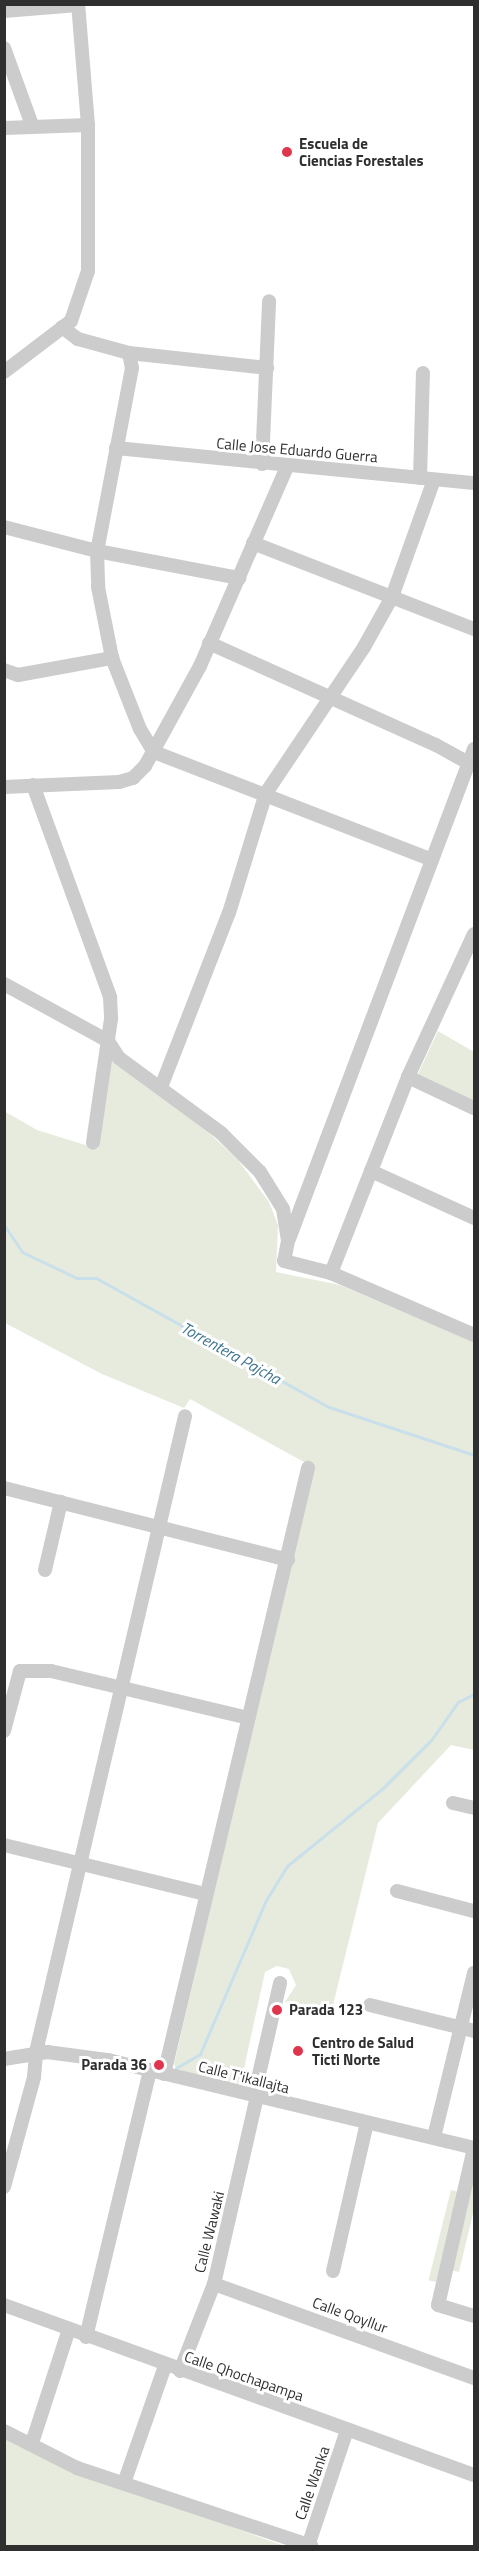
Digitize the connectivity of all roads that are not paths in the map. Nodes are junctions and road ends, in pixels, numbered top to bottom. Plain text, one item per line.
1 (78, 5) edge
2 (4, 11) edge
3 (4, 48) edge
4 (32, 125) junction
5 (88, 125) junction
6 (4, 128) edge
7 (269, 302) dead end
8 (62, 327) junction
9 (129, 353) junction
10 (267, 368) junction
11 (4, 372) edge
12 (423, 373) dead end
13 (116, 447) junction
14 (262, 464) junction
15 (287, 467) junction
16 (427, 479) junction
17 (474, 483) edge
18 (4, 527) edge
19 (253, 543) junction
20 (97, 551) junction
21 (238, 578) junction
22 (392, 597) junction
23 (474, 629) edge
24 (208, 643) junction
25 (112, 658) junction
26 (4, 670) edge
27 (330, 698) junction
28 (474, 749) edge
29 (154, 752) junction
30 (468, 763) junction
31 (33, 785) junction
32 (4, 787) edge
33 (266, 793) junction
34 (432, 860) junction
35 (474, 934) edge
36 (4, 984) edge
37 (108, 1041) junction
38 (408, 1077) junction
39 (161, 1087) junction
40 (474, 1108) edge
41 (93, 1143) dead end
42 (371, 1171) junction
43 (474, 1218) edge
44 (288, 1241) junction
45 (331, 1273) junction
46 (474, 1335) edge
47 (185, 1416) dead end
48 (308, 1468) dead end
49 (4, 1488) edge
50 (61, 1502) junction
51 (160, 1528) junction
52 (288, 1560) junction
53 (45, 1570) dead end
54 (124, 1688) junction
55 (248, 1718) junction
56 (4, 1731) edge
57 (453, 1803) dead end
58 (474, 1808) edge
59 (4, 1845) edge
60 (81, 1864) junction
61 (397, 1891) dead end
62 (206, 1894) junction
63 (474, 1911) edge
64 (474, 1973) edge
65 (280, 1983) dead end
66 (370, 2005) dead end
67 (468, 2029) edge
68 (36, 2052) junction
69 (4, 2059) edge
70 (157, 2073) junction
71 (256, 2097) junction
72 (368, 2123) junction
73 (434, 2137) junction
74 (474, 2148) edge
75 (4, 2187) edge
76 (333, 2271) dead end
77 (214, 2284) junction
78 (4, 2305) edge
79 (474, 2316) edge
80 (69, 2329) junction
81 (86, 2337) junction
82 (165, 2366) junction
83 (180, 2371) junction
84 (474, 2378) edge
85 (347, 2430) junction
86 (4, 2431) edge
87 (32, 2444) junction
88 (474, 2475) edge
89 (124, 2483) junction
90 (310, 2546) edge

1 - 2 street
1 - 5 street
3 - 4 street
4 - 5 street
4 - 6 street
5 - 8 street
7 - 10 street
8 - 9 street
8 - 11 street
9 - 10 street
9 - 13 street
10 - 14 street
12 - 16 street
13 - 14 street, Calle Jose Eduardo Guerra
13 - 20 street
14 - 15 street, Calle Jose Eduardo Guerra
15 - 16 street, Calle Jose Eduardo Guerra
15 - 19 street
16 - 17 street, Calle Jose Eduardo Guerra
16 - 22 street
18 - 20 street
19 - 21 street
19 - 22 street
20 - 21 street
20 - 25 street
21 - 24 street
22 - 23 street
22 - 27 street
24 - 27 street
24 - 29 street
25 - 26 street
25 - 29 street
27 - 30 street
27 - 33 street
28 - 30 street
29 - 31 street
29 - 33 street
30 - 34 street
31 - 32 street
31 - 37 street
33 - 34 street
33 - 39 street
34 - 44 street
35 - 38 street
36 - 37 street
37 - 39 street
37 - 41 street
38 - 40 street
38 - 42 street
39 - 44 street
42 - 43 street
42 - 45 street
44 - 45 street
45 - 46 street
47 - 51 street
48 - 52 street
49 - 50 street
50 - 51 street
50 - 53 street
51 - 52 street
51 - 54 street
52 - 55 street
54 - 55 street
54 - 56 street
54 - 60 street
55 - 62 street
57 - 58 street
59 - 60 street
60 - 62 street
60 - 68 street
61 - 63 street
62 - 70 street
64 - 67 street
65 - 71 street, Calle Wawaki
66 - 67 street
67 - 73 street
68 - 69 street, Calle T'ikallajta
68 - 70 street, Calle T'ikallajta
68 - 75 street
70 - 71 street, Calle T'ikallajta
70 - 81 street
71 - 72 street, Calle T'ikallajta
71 - 77 street, Calle Wawaki
72 - 73 street, Calle T'ikallajta
72 - 76 street
73 - 74 street, Calle T'ikallajta
74 - 79 street
77 - 83 street, Calle Wawaki
77 - 84 street, Calle Qoyllur
78 - 80 street, Calle Qhochapampa
80 - 81 street, Calle Qhochapampa
80 - 87 street
81 - 82 street, Calle Qhochapampa
82 - 83 street, Calle Qhochapampa
82 - 89 street
83 - 85 street, Calle Qhochapampa
85 - 88 street, Calle Qhochapampa
85 - 90 street, Calle Wanka
86 - 87 street
87 - 89 street
89 - 90 street

